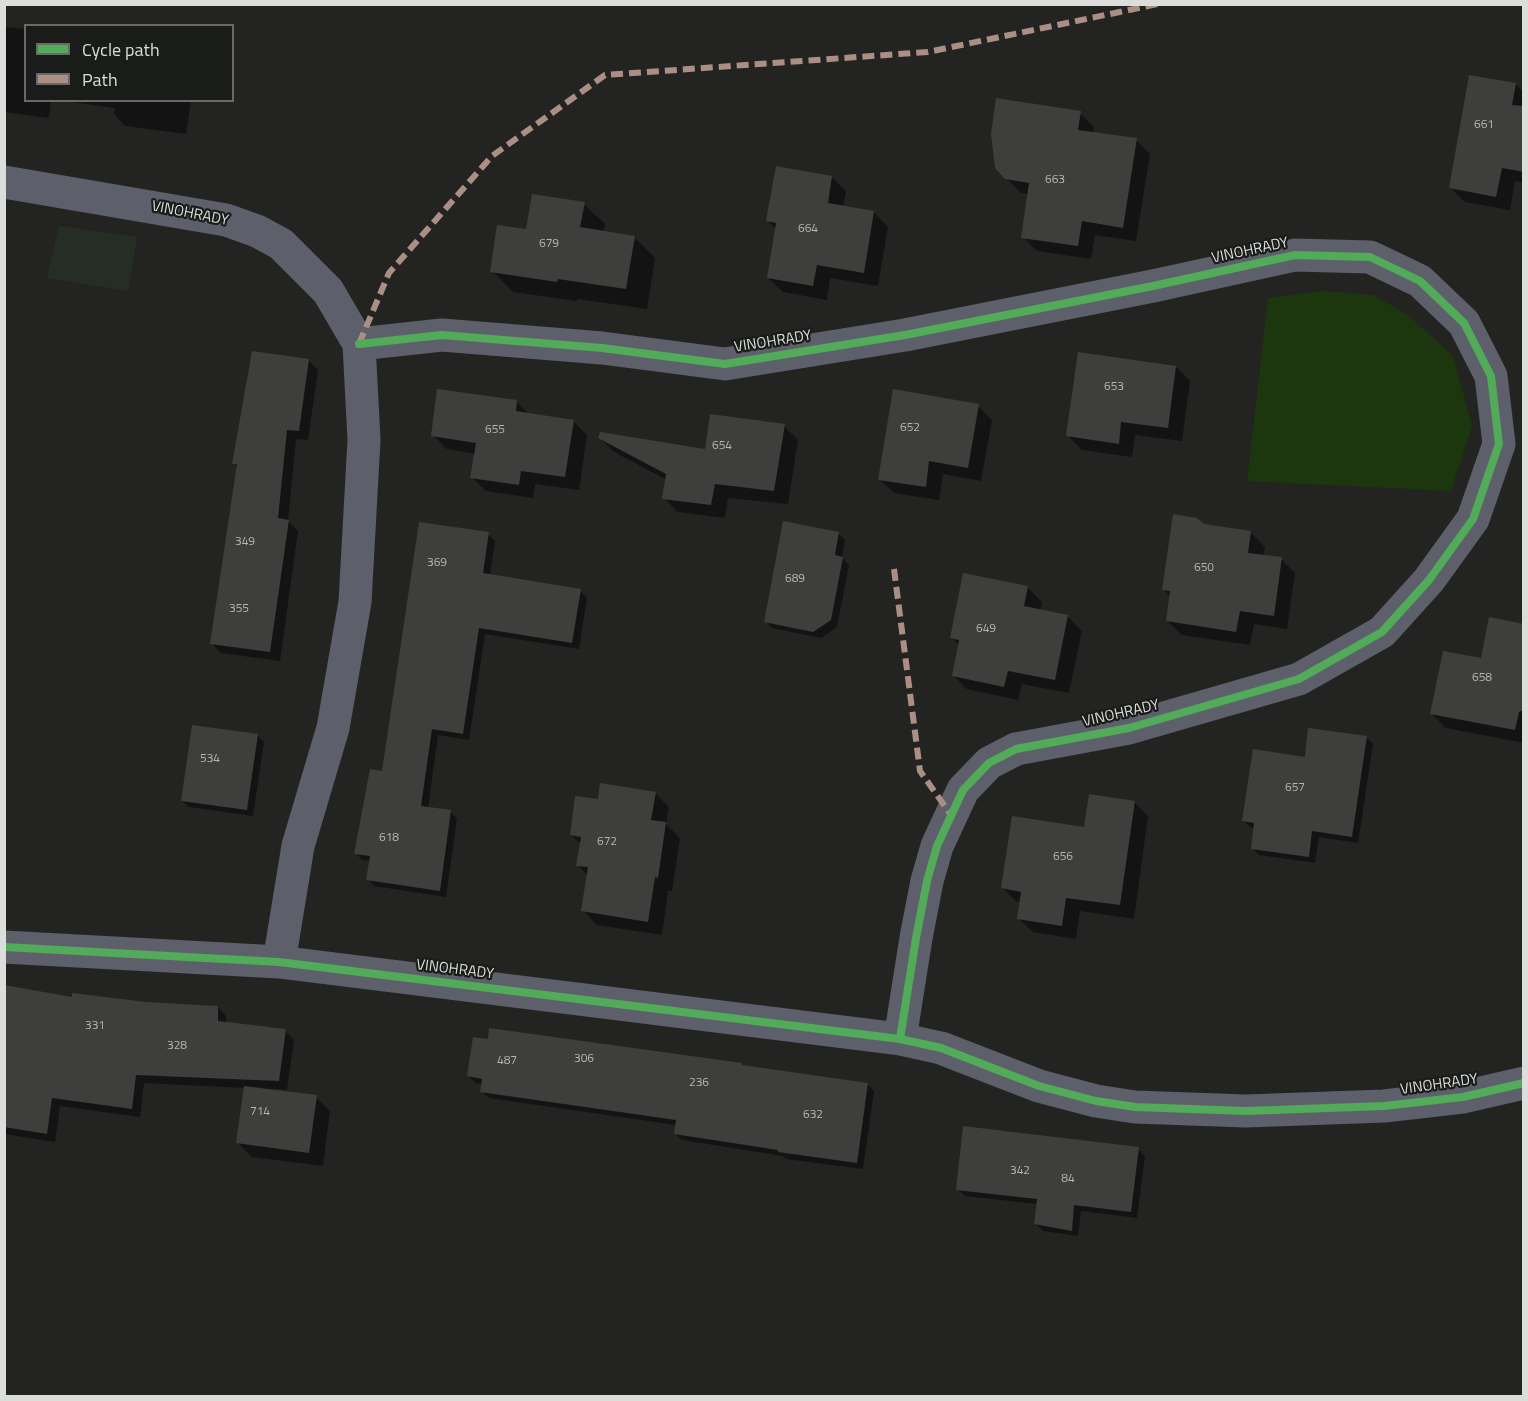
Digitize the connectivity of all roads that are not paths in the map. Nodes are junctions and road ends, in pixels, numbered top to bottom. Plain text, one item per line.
1 (4, 182) edge
2 (359, 344) junction
3 (4, 947) edge
4 (279, 962) junction
5 (900, 1040) junction
6 (1524, 1083) edge

1 - 2 street, VINOHRADY
2 - 4 street, VINOHRADY
2 - 5 street, VINOHRADY
3 - 4 street, VINOHRADY
4 - 5 street, VINOHRADY
5 - 6 street, VINOHRADY

